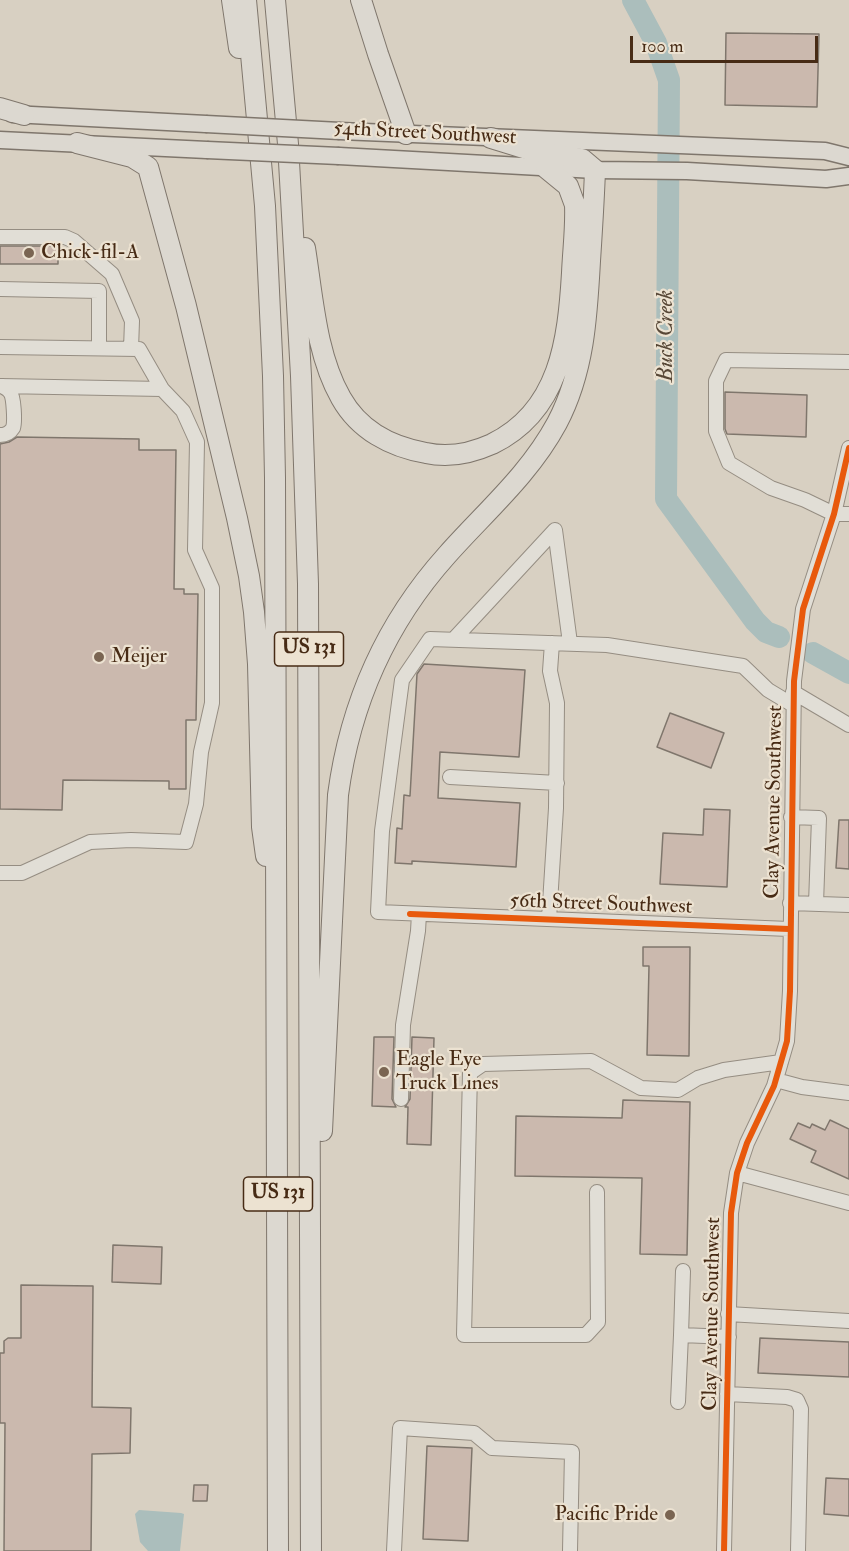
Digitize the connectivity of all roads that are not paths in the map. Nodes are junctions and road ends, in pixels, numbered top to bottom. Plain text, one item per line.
1 (232, 0) edge
2 (246, 0) edge
3 (275, 0) edge
4 (361, 0) edge
5 (0, 108) edge
6 (0, 114) edge
7 (24, 115) junction
8 (406, 134) junction
9 (491, 138) junction
10 (0, 140) edge
11 (77, 143) junction
12 (288, 144) junction
13 (849, 157) edge
14 (546, 168) junction
15 (595, 170) junction
16 (849, 176) edge
17 (265, 206) junction
18 (0, 237) edge
19 (0, 290) edge
20 (0, 347) edge
21 (99, 348) junction
22 (132, 349) junction
23 (849, 362) edge
24 (1, 386) edge
25 (162, 389) junction
26 (0, 435) edge
27 (848, 455) edge
28 (834, 514) junction
29 (849, 514) edge
30 (454, 639) junction
31 (552, 643) junction
32 (570, 643) junction
33 (793, 698) junction
34 (849, 725) edge
35 (450, 777) dead end
36 (557, 783) junction
37 (791, 817) junction
38 (0, 873) edge
39 (790, 903) junction
40 (816, 904) junction
41 (849, 905) edge
42 (415, 914) junction
43 (549, 919) junction
44 (789, 929) junction
45 (277, 933) junction
46 (781, 1062) junction
47 (776, 1080) junction
48 (849, 1093) edge
49 (401, 1099) dead end
50 (737, 1173) junction
51 (597, 1192) dead end
52 (849, 1203) edge
53 (683, 1271) dead end
54 (310, 1299) junction
55 (728, 1314) junction
56 (849, 1321) edge
57 (681, 1335) junction
58 (729, 1337) junction
59 (728, 1394) junction
60 (678, 1402) dead end
61 (278, 1456) junction
62 (269, 1551) edge
63 (278, 1551) edge
64 (311, 1551) edge
65 (394, 1551) edge
66 (570, 1551) edge
67 (724, 1551) edge
68 (798, 1551) edge

1 - 17 highway
2 - 17 highway, US 131
3 - 12 highway, US 131
4 - 8 highway
5 - 7 highway
6 - 7 main road, 54th Street Southwest
7 - 8 main road, 54th Street Southwest, bridge
8 - 9 main road, 54th Street Southwest
9 - 13 main road, 54th Street Southwest
9 - 15 highway
10 - 11 main road, 54th Street Southwest
11 - 14 main road, 54th Street Southwest, bridge
11 - 45 highway
12 - 14 highway
12 - 54 highway, US 131
14 - 15 main road, 54th Street Southwest
15 - 16 main road, 54th Street Southwest
15 - 54 highway
17 - 45 highway, US 131
18 - 22 street
19 - 21 street
20 - 21 street
21 - 22 street
22 - 25 street
23 - 28 street
24 - 25 street
24 - 26 street
25 - 38 street
27 - 28 street, Clay Avenue Southwest
28 - 29 street
28 - 33 street, Clay Avenue Southwest
30 - 31 street
30 - 32 street
30 - 42 street, 56th Street Southwest
31 - 32 street
31 - 36 street
32 - 33 street
33 - 34 street
33 - 37 street, Clay Avenue Southwest
35 - 36 street
36 - 43 street
37 - 39 street, Clay Avenue Southwest
37 - 40 street
39 - 40 street
39 - 44 street, Clay Avenue Southwest
40 - 41 street
42 - 43 street, 56th Street Southwest
42 - 49 street
43 - 44 street, 56th Street Southwest
44 - 46 street, Clay Avenue Southwest
45 - 61 highway, US 131
46 - 47 street, Clay Avenue Southwest
46 - 51 street
47 - 48 street
47 - 50 street, Clay Avenue Southwest
50 - 52 street
50 - 55 street, Clay Avenue Southwest
53 - 57 street
54 - 64 highway, US 131
55 - 56 street
55 - 58 street, Clay Avenue Southwest
57 - 58 street
57 - 60 street
58 - 59 street, Clay Avenue Southwest
59 - 67 street, Clay Avenue Southwest
59 - 68 street
61 - 62 highway
61 - 63 highway, US 131
65 - 66 street

